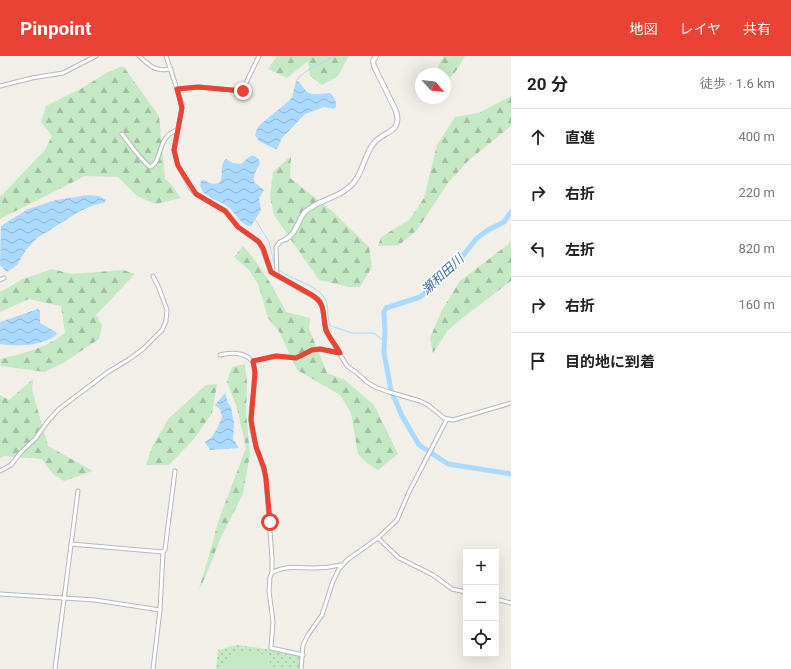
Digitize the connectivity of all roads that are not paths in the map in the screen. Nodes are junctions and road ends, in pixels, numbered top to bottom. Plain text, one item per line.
1 (96, 56) edge
2 (139, 56) edge
3 (166, 56) edge
4 (259, 56) edge
5 (376, 56) edge
6 (171, 70) junction
7 (0, 86) edge
8 (177, 89) junction
9 (177, 130) junction
10 (122, 134) dead end
11 (286, 239) joint
12 (153, 276) dead end
13 (277, 276) junction
14 (4, 278) dead end
15 (0, 280) edge
16 (340, 353) junction
17 (220, 355) dead end
18 (253, 361) junction
19 (511, 403) edge
20 (447, 419) junction
21 (0, 471) edge
22 (175, 471) dead end
23 (78, 491) dead end
24 (378, 538) junction
25 (71, 544) junction
26 (163, 552) junction
27 (342, 564) junction
28 (272, 573) junction
29 (463, 591) edge
30 (0, 594) edge
31 (63, 597) junction
32 (499, 599) edge
33 (511, 603) edge
34 (160, 610) junction
35 (303, 656) junction
36 (55, 669) edge
37 (153, 669) edge
38 (300, 669) edge

1 - 7 street
2 - 6 street
3 - 6 street
4 - 8 street
5 - 11 street
6 - 8 street
8 - 9 street
9 - 10 street
9 - 13 street
11 - 13 street
12 - 21 street
13 - 16 street
14 - 15 street
16 - 18 street
16 - 20 street
17 - 18 street
18 - 28 street
19 - 20 street
20 - 24 street
22 - 26 street
23 - 25 street
24 - 27 street
24 - 29 street
25 - 26 street
25 - 31 street
26 - 34 street
27 - 28 street
27 - 35 street
28 - 35 street
30 - 31 street
31 - 34 street
31 - 36 street
32 - 33 street
34 - 37 street
35 - 38 street

